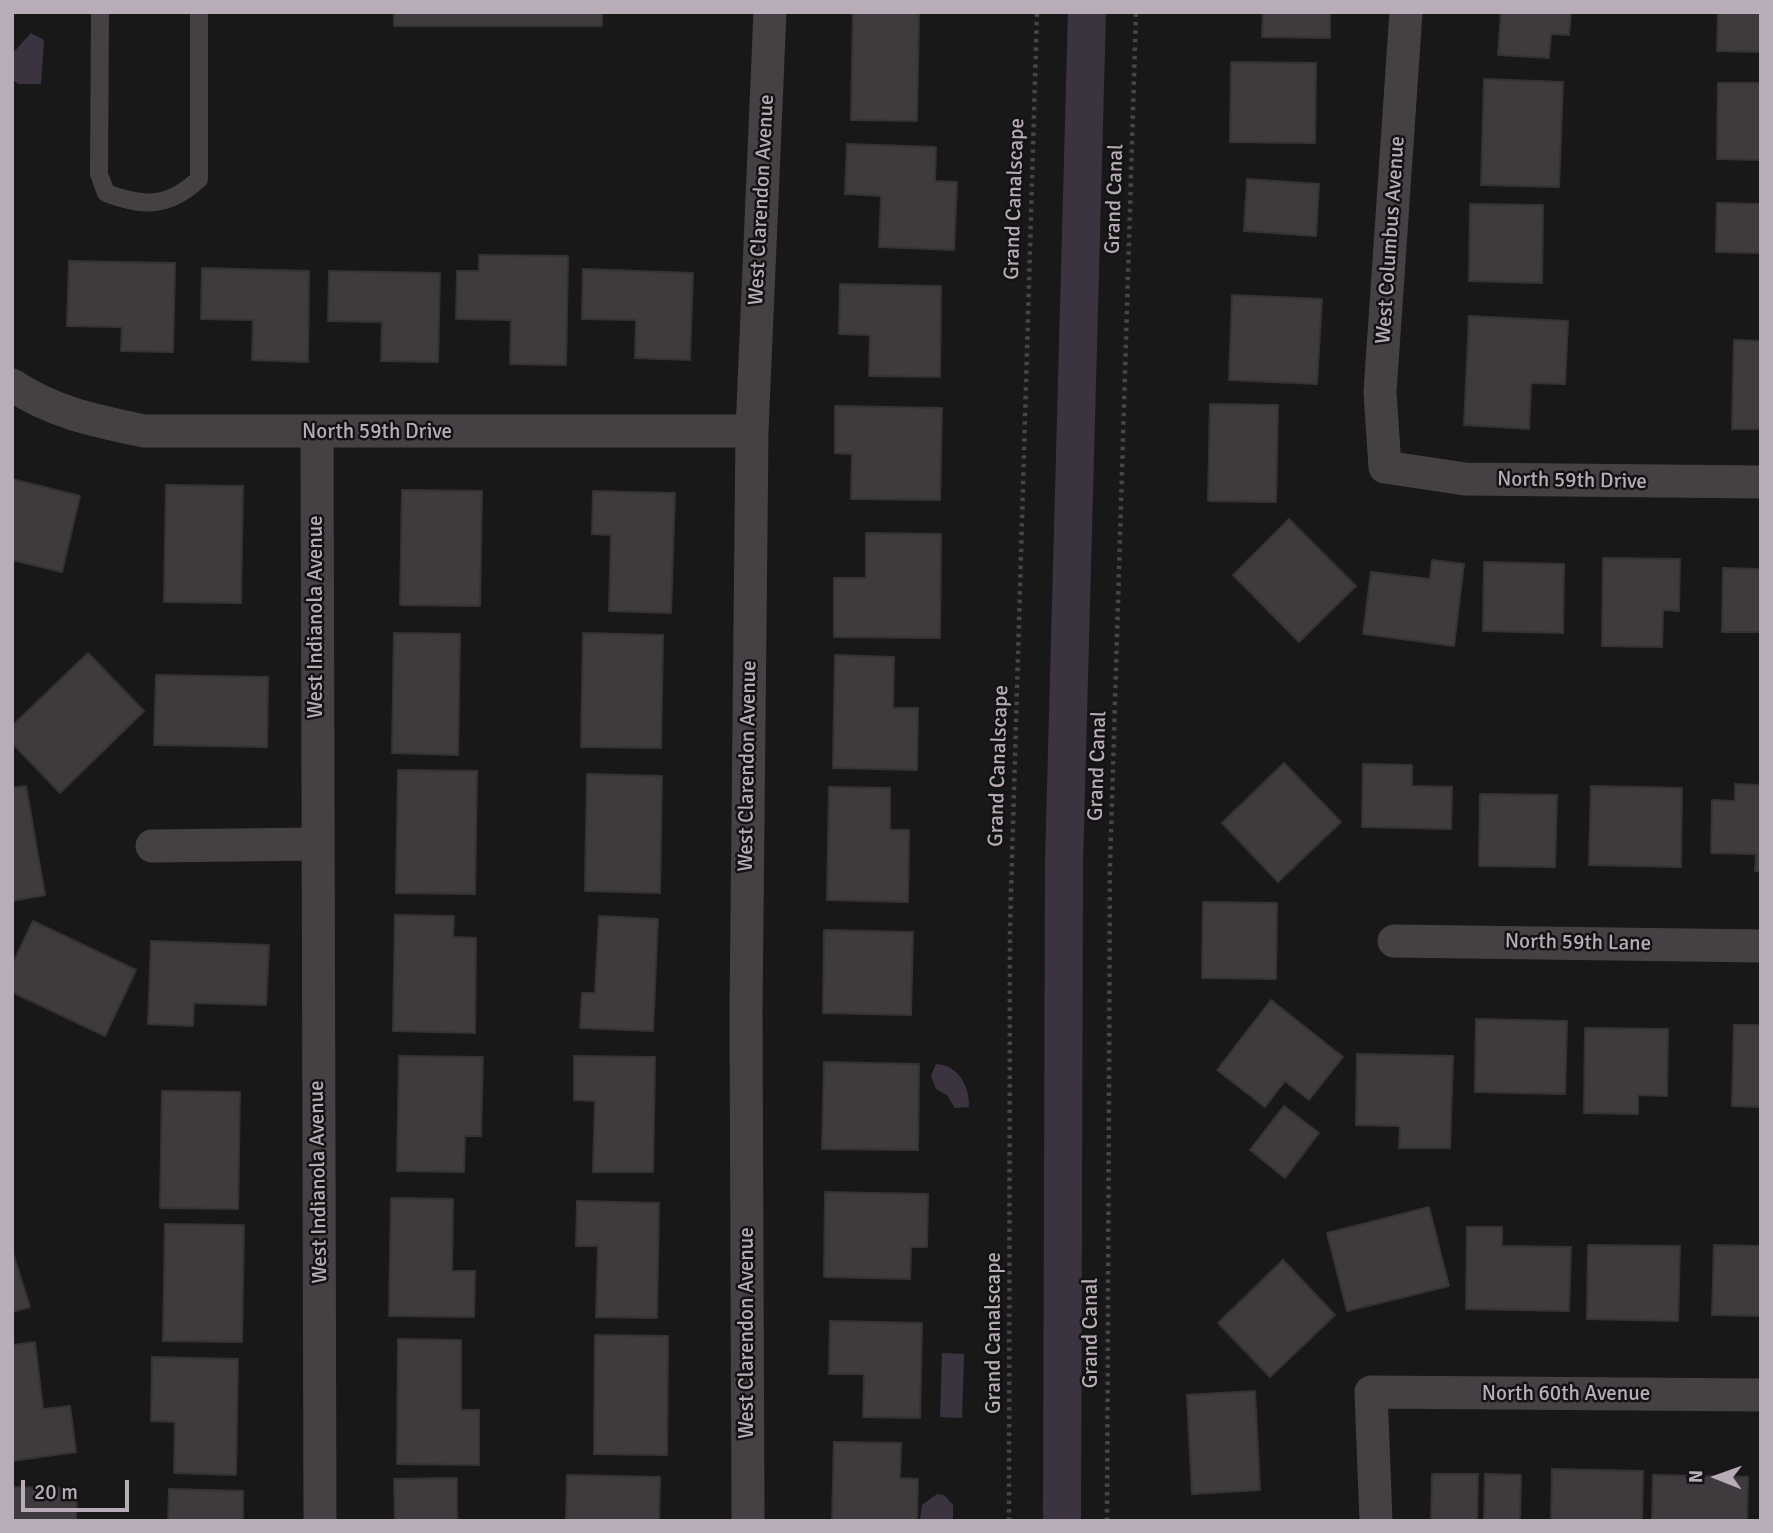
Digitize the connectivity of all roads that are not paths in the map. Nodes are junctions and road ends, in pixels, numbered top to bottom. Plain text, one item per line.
1 (100, 12) edge
2 (199, 12) edge
3 (770, 12) edge
4 (1406, 12) edge
5 (12, 385) edge
6 (752, 431) junction
7 (317, 432) junction
8 (1384, 467) joint
9 (1761, 482) edge
10 (316, 844) junction
11 (152, 846) dead end
12 (1394, 941) dead end
13 (1761, 946) edge
14 (1761, 1395) edge
15 (320, 1521) edge
16 (748, 1521) edge
17 (1377, 1521) edge

1 - 2 lane
3 - 6 street, West Clarendon Avenue
4 - 8 street, West Columbus Avenue
5 - 7 street, North 59th Drive
6 - 7 street, North 59th Drive
6 - 16 street, West Clarendon Avenue
7 - 10 street, West Indianola Avenue
8 - 9 street, North 59th Drive
10 - 11 street
10 - 15 street, West Indianola Avenue
12 - 13 street, North 59th Lane
14 - 17 street, North 60th Avenue

